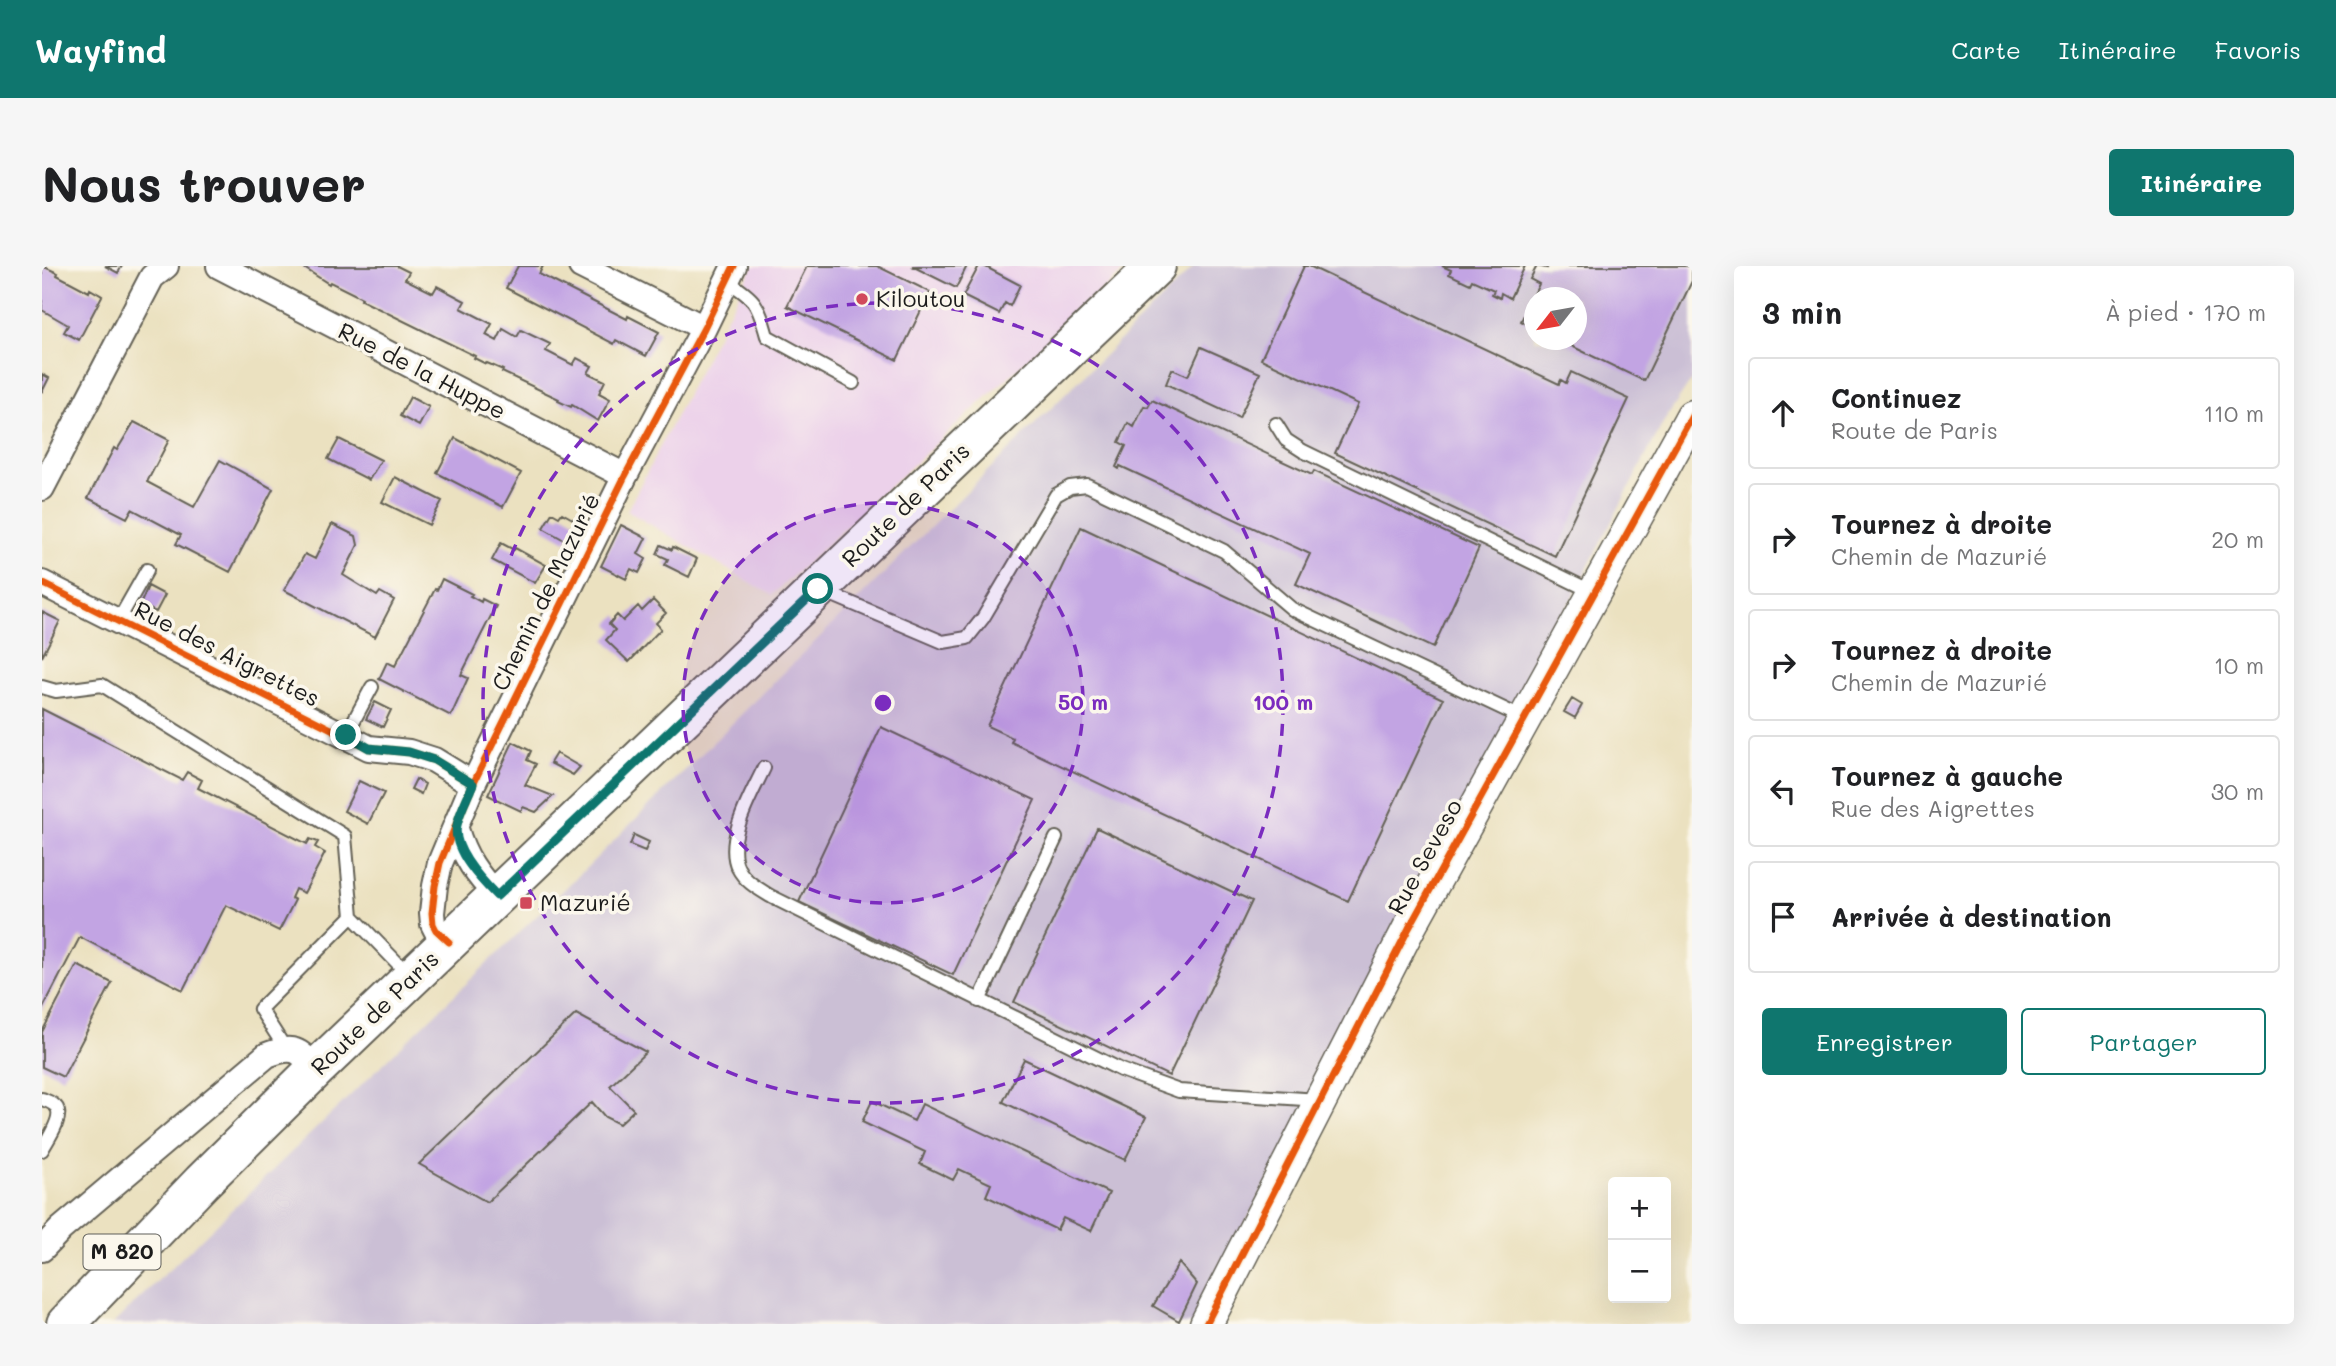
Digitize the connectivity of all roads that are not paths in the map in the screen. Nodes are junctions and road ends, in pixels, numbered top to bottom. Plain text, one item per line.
1 (166, 266) edge
2 (219, 266) edge
3 (581, 266) edge
4 (1156, 266) edge
5 (730, 273) edge
6 (704, 328) junction
7 (853, 383) dead end
8 (1692, 416) edge
9 (1276, 424) dead end
10 (625, 476) junction
11 (42, 488) edge
12 (147, 570) dead end
13 (42, 583) edge
14 (818, 589) junction
15 (1594, 592) junction
16 (118, 621) junction
17 (42, 687) edge
18 (372, 687) dead end
19 (1523, 719) junction
20 (346, 735) junction
21 (764, 768) dead end
22 (473, 784) junction
23 (456, 828) junction
24 (1056, 838) dead end
25 (497, 896) junction
26 (352, 916) junction
27 (449, 942) junction
28 (411, 978) junction
29 (979, 1001) junction
30 (285, 1048) junction
31 (316, 1069) junction
32 (42, 1099) edge
33 (1319, 1100) junction
34 (42, 1150) edge
35 (202, 1182) junction
36 (42, 1249) edge
37 (42, 1322) edge
38 (66, 1324) edge
39 (1206, 1324) edge

1 - 11 street
2 - 10 street, Rue de la Huppe
3 - 6 street
4 - 14 main road, Route de Paris / M 820
5 - 6 street, Chemin de Mazurié
5 - 7 lane
6 - 10 street, Chemin de Mazurié
8 - 15 street, Rue Seveso
9 - 15 lane
10 - 22 street, Chemin de Mazurié
12 - 16 lane
13 - 16 street, Rue des Aigrettes
14 - 19 lane
14 - 25 main road, Route de Paris / M 820
15 - 19 street, Rue Seveso
16 - 20 street, Rue des Aigrettes
17 - 26 lane
18 - 20 lane
19 - 33 street, Rue Seveso
20 - 22 street, Rue des Aigrettes
21 - 29 lane
22 - 23 street, Chemin de Mazurié
23 - 25 street
23 - 27 street, Chemin de Mazurié
24 - 29 lane
25 - 27 main road, Route de Paris / M 820
26 - 28 lane
26 - 30 lane
27 - 28 main road, Route de Paris / M 820
28 - 31 main road, Route de Paris / M 820
29 - 33 lane
30 - 31 street
30 - 36 street
31 - 35 main road, Route de Paris / M 820
32 - 34 lane
33 - 39 street, Rue Seveso
35 - 37 main road, Route de Paris / M 820
35 - 38 main road, Route de Paris / M 820

